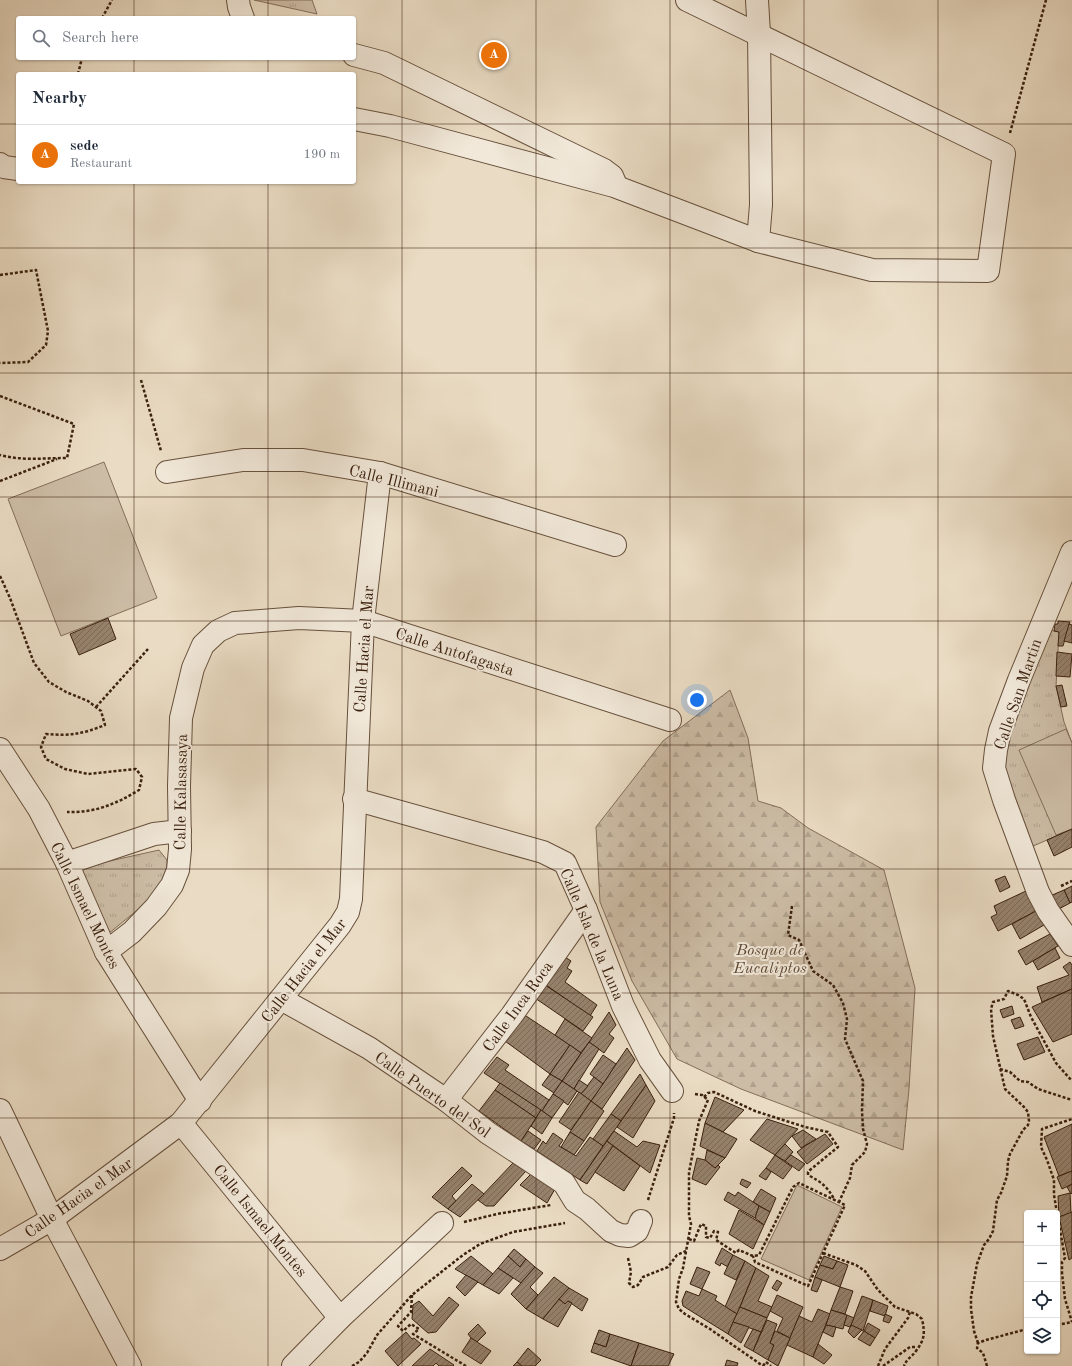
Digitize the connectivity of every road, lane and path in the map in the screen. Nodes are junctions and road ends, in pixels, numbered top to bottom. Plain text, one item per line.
1 (112, 0) edge
2 (238, 0) edge
3 (687, 0) edge
4 (757, 0) edge
5 (1046, 0) edge
6 (103, 16) edge
7 (242, 16) edge
8 (759, 34) junction
9 (356, 56) edge
10 (82, 60) edge
11 (78, 72) edge
12 (356, 120) edge
13 (1004, 154) junction
14 (0, 164) edge
15 (16, 168) edge
16 (614, 186) junction
17 (758, 241) junction
18 (0, 275) edge
19 (0, 363) edge
20 (141, 380) dead end
21 (0, 396) edge
22 (0, 454) edge
23 (61, 458) junction
24 (168, 472) joint
25 (380, 473) junction
26 (0, 481) edge
27 (615, 545) dead end
28 (1072, 552) edge
29 (0, 576) edge
30 (363, 621) junction
31 (235, 623) joint
32 (148, 649) dead end
33 (96, 707) junction
34 (670, 720) dead end
35 (0, 749) edge
36 (354, 799) junction
37 (39, 809) junction
38 (180, 831) junction
39 (67, 863) junction
40 (792, 906) dead end
41 (586, 910) junction
42 (1072, 945) edge
43 (106, 952) junction
44 (281, 999) junction
45 (1000, 1069) junction
46 (1072, 1081) edge
47 (672, 1091) junction
48 (704, 1097) junction
49 (446, 1100) junction
50 (1072, 1100) edge
51 (200, 1101) junction
52 (0, 1110) edge
53 (1072, 1119) edge
54 (182, 1123) junction
55 (834, 1200) junction
56 (575, 1201) junction
57 (839, 1202) junction
58 (1056, 1210) edge
59 (52, 1219) junction
60 (641, 1221) joint
61 (442, 1223) joint
62 (568, 1223) dead end
63 (1060, 1230) edge
64 (620, 1235) junction
65 (689, 1239) junction
66 (0, 1250) edge
67 (686, 1251) junction
68 (823, 1253) junction
69 (753, 1256) junction
70 (412, 1295) junction
71 (910, 1312) junction
72 (340, 1318) junction
73 (1072, 1322) edge
74 (1060, 1324) edge
75 (1024, 1330) edge
76 (978, 1344) junction
77 (918, 1347) junction
78 (130, 1366) edge
79 (293, 1366) edge
80 (352, 1366) edge
81 (466, 1366) edge
82 (763, 1366) edge
83 (771, 1366) edge
84 (878, 1366) edge
85 (883, 1366) edge
86 (904, 1366) edge
87 (987, 1366) edge

1 - 6 path
2 - 7 street
3 - 8 street
4 - 8 street
5 - 13 path
8 - 13 street
8 - 17 street
9 - 16 street
10 - 11 path
12 - 16 street
13 - 17 street
14 - 15 street
16 - 17 street
18 - 19 path
20 - 24 path
21 - 23 path
22 - 23 path
23 - 26 path
24 - 25 street, Calle Illimani
25 - 27 street, Calle Illimani
25 - 30 street, Calle Hacia el Mar
28 - 42 street, Calle San Martin
29 - 33 path
30 - 31 street, Calle Antofagasta
30 - 34 street, Calle Antofagasta
30 - 36 street, Calle Hacia el Mar
31 - 38 street, Calle Kalasasaya
32 - 33 path
33 - 37 path
35 - 37 street, Calle Ismael Montes
36 - 41 street, Calle Isla de la Luna
36 - 44 street, Calle Hacia el Mar
37 - 39 street, Calle Ismael Montes
38 - 39 street
38 - 43 street, Calle Kalasasaya
39 - 43 street, Calle Ismael Montes
40 - 57 path
41 - 47 street, Calle Isla de la Luna
41 - 49 street, Calle Inca Roca
43 - 51 street, Calle Ismael Montes
44 - 49 street, Calle Puerto del Sol
44 - 51 street, Calle Hacia el Mar
45 - 46 path
45 - 50 path
45 - 76 path
47 - 48 path
47 - 60 path
48 - 55 path
48 - 65 path
49 - 56 street, Calle Puerto del Sol
51 - 54 street, Calle Hacia el Mar
52 - 59 street
53 - 58 path
54 - 59 street, Calle Hacia el Mar
54 - 72 street, Calle Ismael Montes
55 - 57 path
55 - 69 path
56 - 61 path
56 - 64 street
57 - 68 path
59 - 66 street, Calle Hacia el Mar
59 - 78 street
60 - 64 street
61 - 72 street
62 - 70 path
63 - 73 path
64 - 67 path
65 - 67 path
65 - 69 path
67 - 82 path
68 - 69 path
68 - 71 path
70 - 80 path
70 - 81 path
71 - 77 path
71 - 84 path
72 - 79 street
73 - 74 path
75 - 76 path
76 - 87 path
77 - 85 path
77 - 86 path
82 - 83 path

